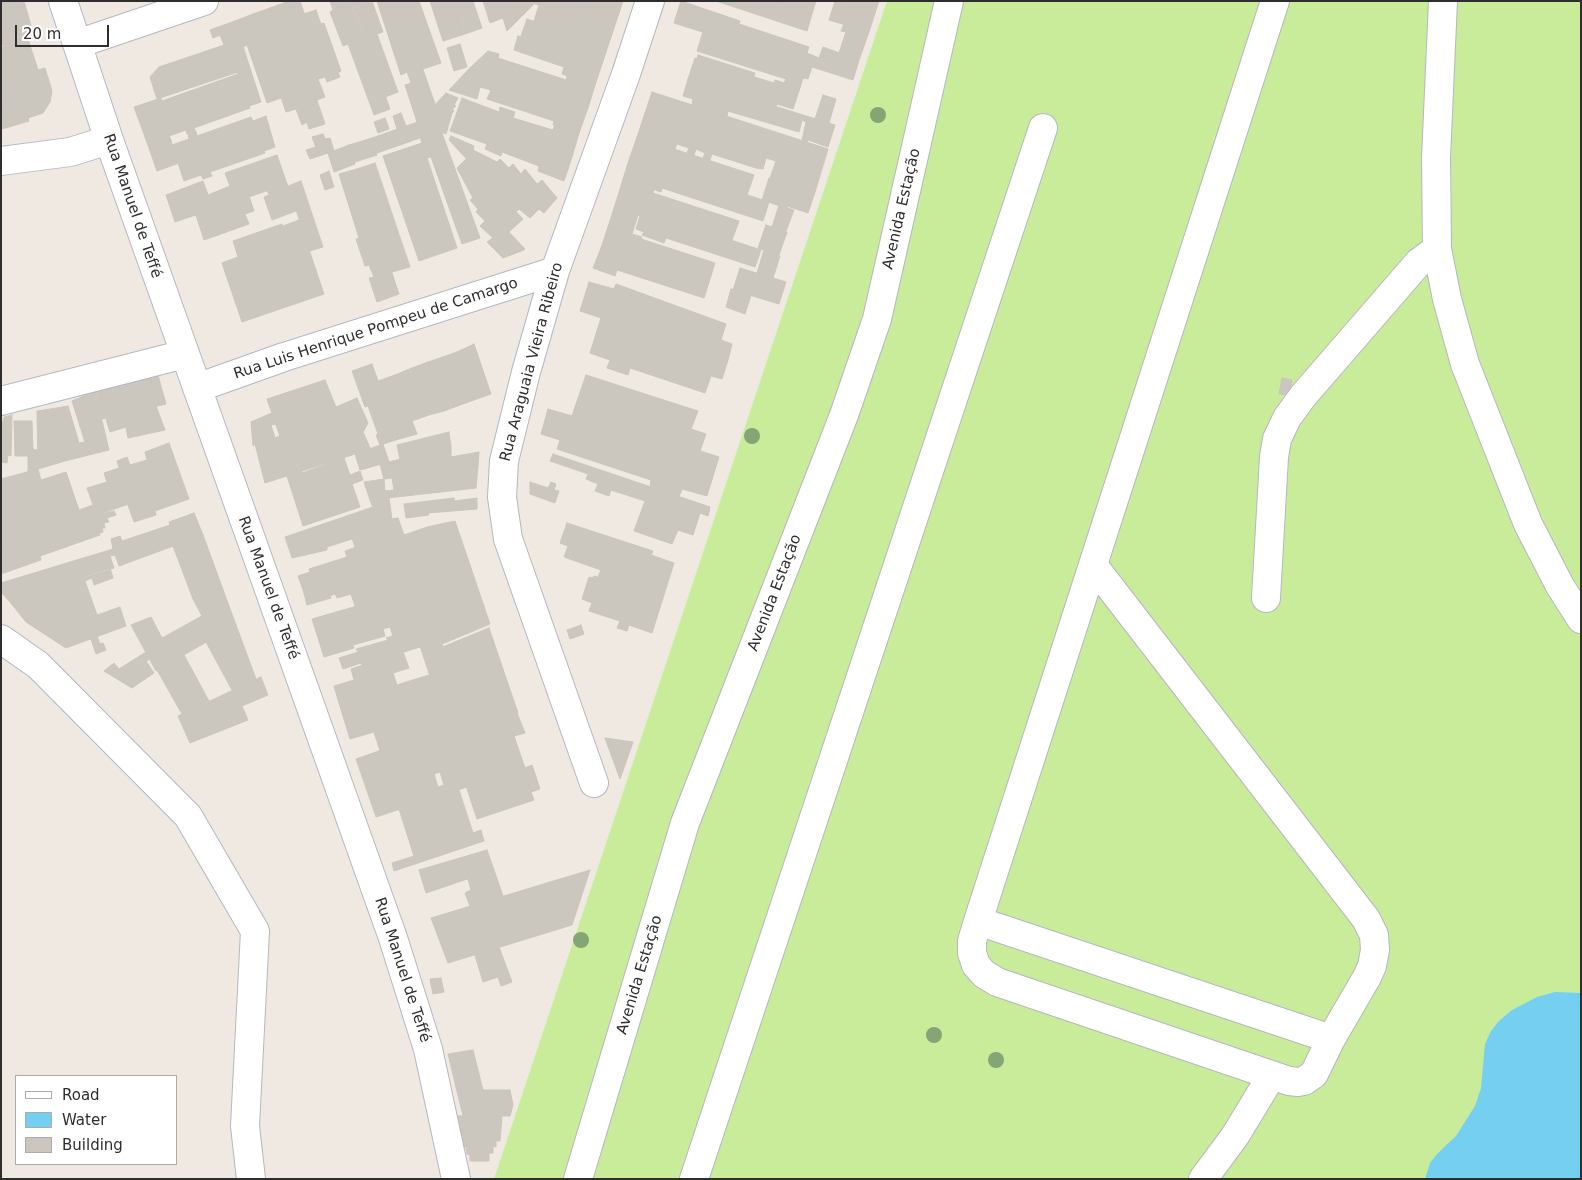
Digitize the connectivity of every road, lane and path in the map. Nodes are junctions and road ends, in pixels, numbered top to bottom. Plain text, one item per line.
1 (63, 1) edge
2 (204, 1) edge
3 (650, 1) edge
4 (949, 1) edge
5 (1275, 1) edge
6 (1443, 1) edge
7 (77, 44) junction
8 (1043, 128) dead end
9 (108, 140) junction
10 (1, 161) edge
11 (1436, 249) junction
12 (556, 271) junction
13 (184, 354) junction
14 (197, 388) junction
15 (1, 401) edge
16 (1093, 565) junction
17 (1266, 598) dead end
18 (1581, 619) edge
19 (1, 640) edge
20 (594, 783) dead end
21 (978, 921) junction
22 (1331, 1039) junction
23 (1272, 1075) junction
24 (251, 1179) edge
25 (456, 1179) edge
26 (578, 1179) edge
27 (694, 1179) edge
28 (1203, 1179) edge

1 - 7 street, Rua Manuel de Teffé
2 - 7 street
3 - 12 street, Rua Araguaia Vieira Ribeiro
4 - 26 street, Avenida Estação
5 - 16 street
6 - 11 street
7 - 9 street, Rua Manuel de Teffé
8 - 27 street
9 - 10 street
9 - 13 street, Rua Manuel de Teffé
11 - 17 street
11 - 18 street
12 - 14 street, Rua Luis Henrique Pompeu de Camargo
12 - 20 street, Rua Araguaia Vieira Ribeiro
13 - 14 street, Rua Manuel de Teffé
13 - 15 street
14 - 25 street, Rua Manuel de Teffé
16 - 21 street
16 - 22 street
19 - 24 street
21 - 22 street
21 - 23 street
22 - 23 street
23 - 28 street

